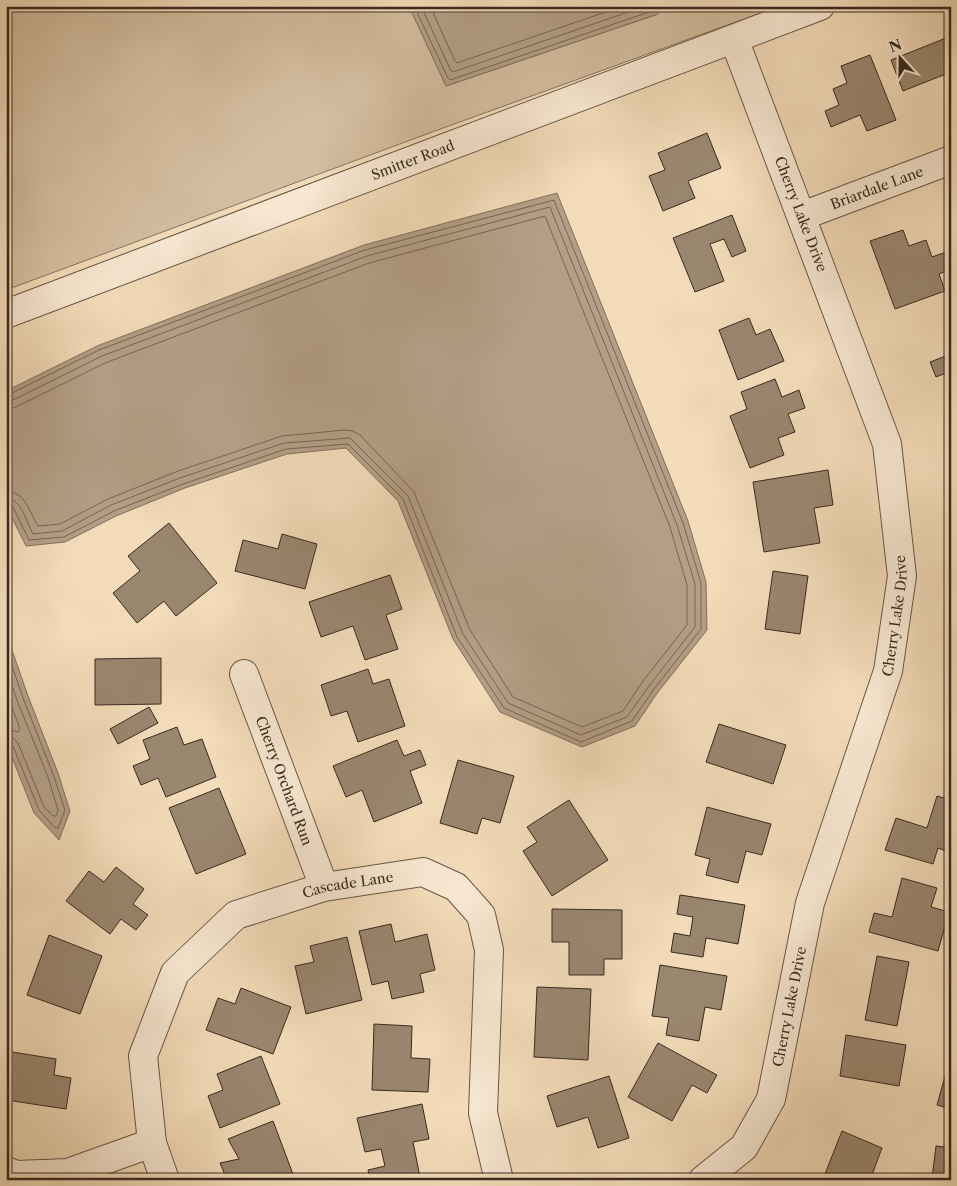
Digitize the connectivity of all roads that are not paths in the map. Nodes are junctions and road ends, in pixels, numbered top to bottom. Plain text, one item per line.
1 (820, 6) edge
2 (734, 39) junction
3 (951, 160) edge
4 (802, 216) junction
5 (6, 314) edge
6 (244, 674) dead end
7 (324, 887) junction
8 (152, 1143) junction
9 (6, 1171) edge
10 (166, 1180) edge
11 (499, 1180) edge
12 (703, 1180) edge

1 - 2 street, Smitter Road
2 - 4 street, Cherry Lake Drive
2 - 5 street, Smitter Road
3 - 4 street, Briardale Lane
4 - 12 street, Cherry Lake Drive
6 - 7 street, Cherry Orchard Run
7 - 8 street, Cascade Lane
7 - 11 street, Cascade Lane
8 - 9 street
8 - 10 street, Cascade Lane

